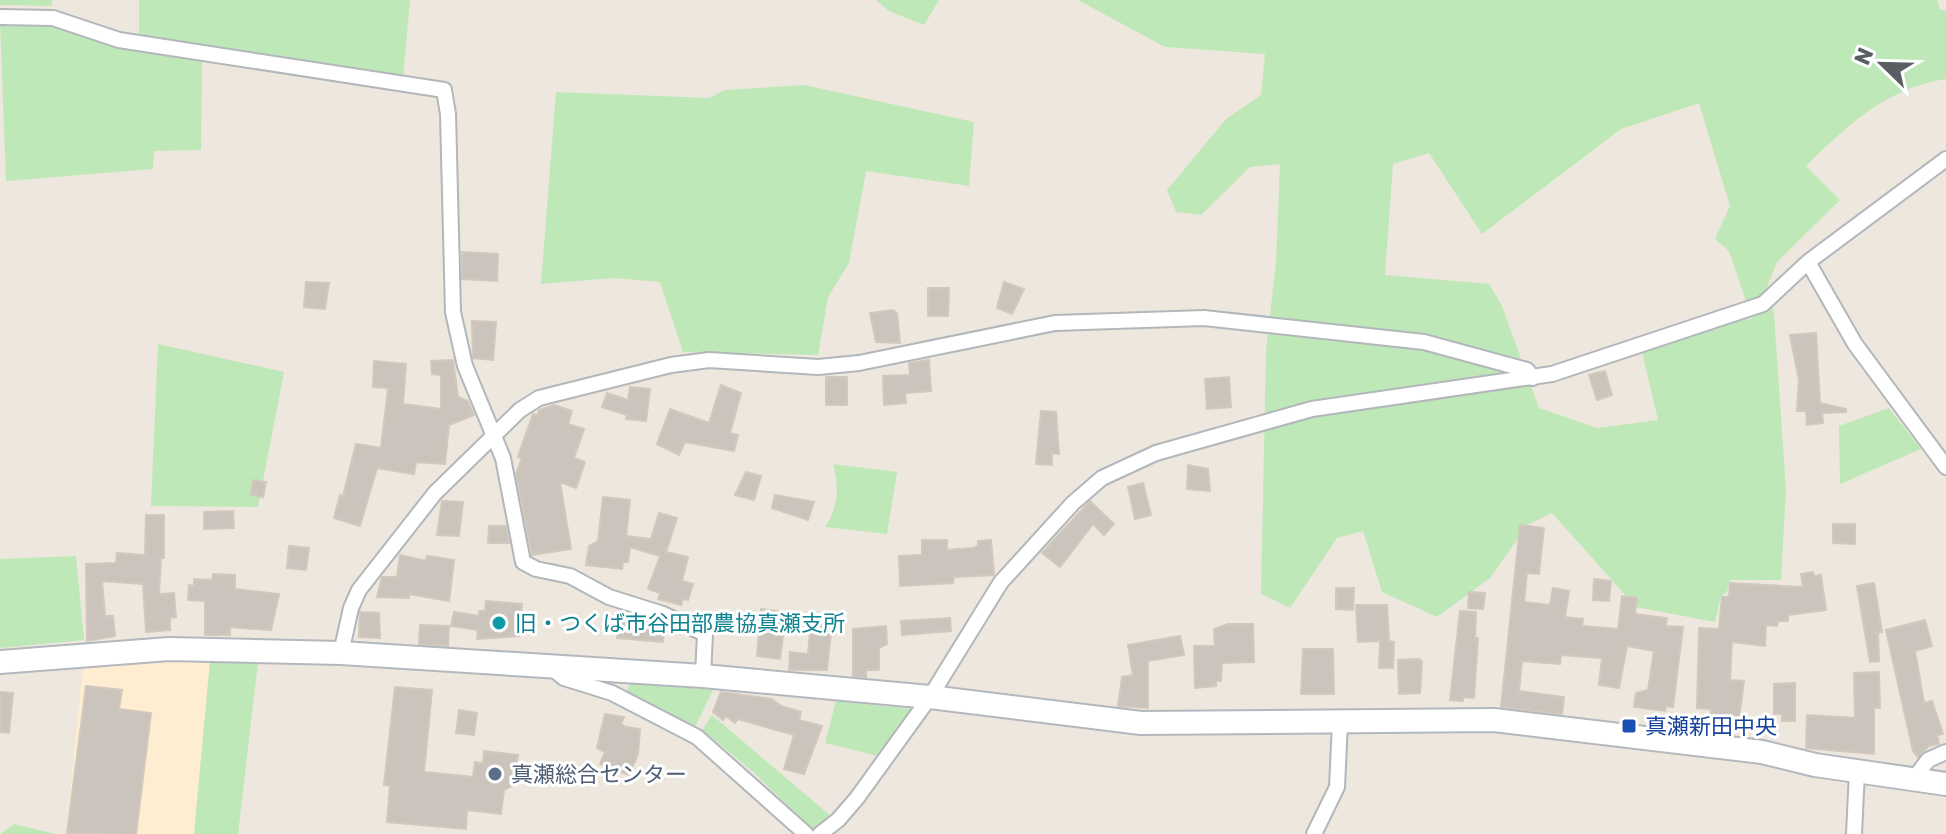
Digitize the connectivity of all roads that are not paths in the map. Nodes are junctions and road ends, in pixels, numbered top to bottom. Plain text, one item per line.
1 (0, 17) edge
2 (1946, 159) edge
3 (1808, 262) junction
4 (1533, 378) junction
5 (495, 433) junction
6 (1946, 467) edge
7 (341, 653) junction
8 (0, 662) edge
9 (550, 664) junction
10 (703, 676) junction
11 (930, 697) junction
12 (1340, 722) junction
13 (1946, 752) edge
14 (1857, 771) junction
15 (1913, 780) junction
16 (1946, 784) edge
17 (806, 834) edge
18 (820, 834) edge
19 (1314, 834) edge
20 (1854, 834) edge

1 - 5 street
2 - 3 street
3 - 4 street
3 - 6 street
4 - 5 street
4 - 11 street
5 - 7 street
5 - 10 street
7 - 8 street
7 - 9 street
9 - 10 street
9 - 17 street
10 - 11 street
11 - 12 street
11 - 18 street
12 - 14 street
12 - 19 street
13 - 15 street
14 - 15 street
14 - 20 street
15 - 16 street

